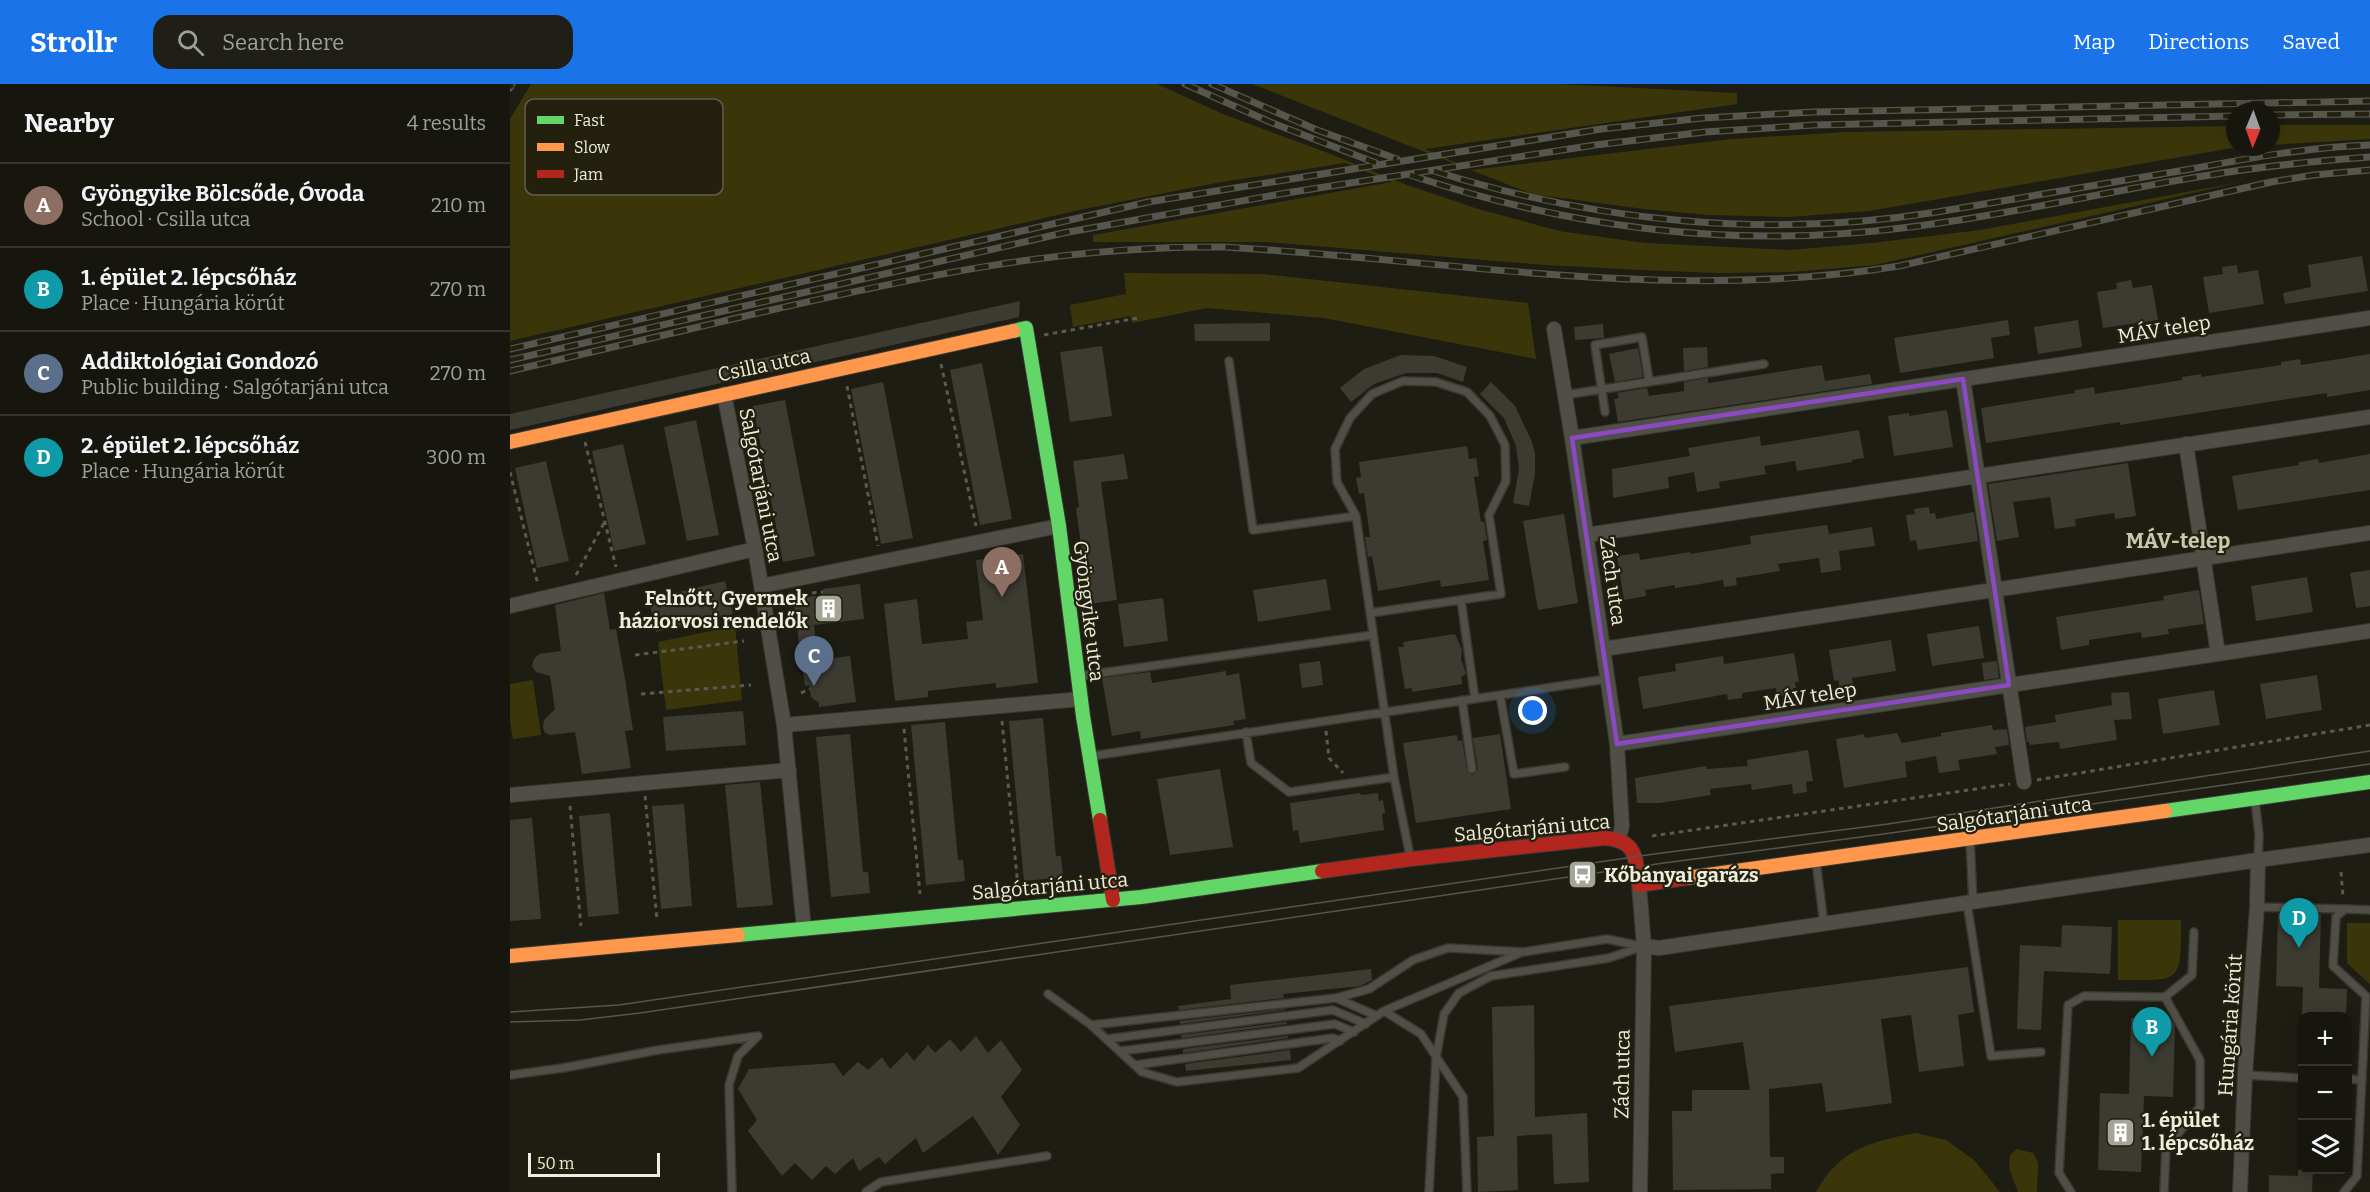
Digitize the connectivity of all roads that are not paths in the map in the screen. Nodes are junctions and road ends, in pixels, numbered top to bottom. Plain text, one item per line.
1 (2370, 318) edge
2 (1026, 328) joint
3 (1554, 329) dead end
4 (1229, 361) dead end
5 (1764, 364) dead end
6 (1963, 379) junction
7 (1649, 381) junction
8 (1602, 389) junction
9 (724, 394) junction
10 (1565, 395) junction
11 (1605, 412) dead end
12 (2370, 417) edge
13 (1572, 438) junction
14 (510, 442) edge
15 (2186, 444) junction
16 (1978, 476) junction
17 (1356, 516) junction
18 (1059, 526) junction
19 (2370, 533) edge
20 (1586, 535) junction
21 (755, 549) junction
22 (2203, 558) junction
23 (761, 586) junction
24 (1994, 590) junction
25 (1461, 600) junction
26 (510, 606) edge
27 (1370, 613) junction
28 (2370, 631) edge
29 (1373, 635) junction
30 (1603, 649) junction
31 (2218, 654) junction
32 (1078, 676) junction
33 (1607, 679) junction
34 (2009, 686) junction
35 (1500, 695) junction
36 (1081, 699) junction
37 (1475, 699) junction
38 (1462, 700) junction
39 (1384, 712) junction
40 (784, 725) junction
41 (1246, 732) junction
42 (1617, 744) junction
43 (1089, 756) junction
44 (1565, 767) dead end
45 (1472, 769) dead end
46 (789, 770) junction
47 (1394, 777) junction
48 (2024, 782) dead end
49 (2370, 782) edge
50 (510, 795) edge
51 (2255, 800) junction
52 (1619, 838) junction
53 (1970, 840) junction
54 (2370, 845) edge
55 (1410, 859) junction
56 (2258, 860) junction
57 (1816, 861) junction
58 (1639, 885) junction
59 (1113, 900) junction
60 (1970, 902) junction
61 (2257, 907) junction
62 (2345, 909) junction
63 (2370, 910) edge
64 (1824, 924) junction
65 (804, 929) junction
66 (2194, 932) dead end
67 (1644, 946) junction
68 (1523, 952) junction
69 (510, 956) edge
70 (1048, 994) dead end
71 (2165, 997) junction
72 (1336, 998) junction
73 (1384, 1011) junction
74 (1377, 1016) junction
75 (1366, 1024) junction
76 (1091, 1025) junction
77 (1354, 1032) junction
78 (1107, 1039) junction
79 (1340, 1041) junction
80 (1121, 1051) junction
81 (2040, 1052) dead end
82 (1436, 1058) junction
83 (1135, 1065) junction
84 (510, 1075) edge
85 (2245, 1075) junction
86 (2298, 1078) edge
87 (2352, 1079) edge
88 (2362, 1080) junction
89 (1047, 1156) dead end
90 (732, 1192) edge
91 (866, 1192) edge
92 (1429, 1192) edge
93 (1467, 1192) edge
94 (1641, 1192) edge
95 (2072, 1192) edge
96 (2163, 1192) edge
97 (2240, 1192) edge
98 (2344, 1192) edge

1 - 6 street, MÁV telep
2 - 9 street, Csilla utca
2 - 18 street, Gyöngyike utca
3 - 10 street, Zách utca
4 - 17 lane
5 - 7 lane
6 - 13 street, MÁV telep
6 - 16 street
7 - 8 lane
7 - 8 lane
8 - 10 lane
8 - 11 lane
9 - 14 street, Csilla utca
9 - 21 street, Salgótarjáni utca
10 - 13 street, Zách utca
12 - 15 street
13 - 20 street, Zách utca
15 - 16 street
15 - 22 street
16 - 20 street
16 - 24 street
17 - 25 lane
17 - 27 lane
18 - 23 street
18 - 32 street, Gyöngyike utca
19 - 22 street
20 - 30 street, Zách utca
21 - 23 street, Salgótarjáni utca
21 - 26 street
22 - 24 street
22 - 31 street
23 - 40 street, Salgótarjáni utca
24 - 30 street
24 - 34 street
25 - 27 lane
25 - 37 lane
27 - 29 lane
28 - 31 street, MÁV telep
29 - 32 lane
29 - 39 lane
30 - 33 street, Zách utca
31 - 34 street, MÁV telep
32 - 36 street, Gyöngyike utca
33 - 35 lane
33 - 42 street, Zách utca
34 - 42 street, MÁV telep
34 - 48 street
35 - 37 lane
35 - 44 lane
36 - 40 street
36 - 43 street, Gyöngyike utca
37 - 38 lane
38 - 39 lane
38 - 45 lane
39 - 41 lane
39 - 47 lane
40 - 46 street, Salgótarjáni utca
41 - 43 lane
41 - 47 lane
42 - 52 street, Zách utca
43 - 59 street, Gyöngyike utca
46 - 50 street
46 - 65 street, Salgótarjáni utca
47 - 55 lane
49 - 51 street, Salgótarjáni utca
51 - 53 street, Salgótarjáni utca
51 - 56 lane
52 - 55 street, Salgótarjáni utca
52 - 58 street, Salgótarjáni utca
53 - 57 street, Salgótarjáni utca
53 - 60 lane
54 - 56 street
55 - 59 street, Salgótarjáni utca
56 - 60 street
56 - 61 street, Hungária körút
57 - 58 street, Salgótarjáni utca
57 - 64 lane
58 - 67 street, Zách utca
59 - 65 street, Salgótarjáni utca
60 - 64 street
60 - 81 lane
61 - 62 lane
61 - 85 street, Hungária körút
62 - 63 lane
62 - 88 lane
64 - 67 street
65 - 69 street, Salgótarjáni utca
66 - 71 lane
67 - 68 lane
67 - 82 lane
67 - 94 street, Zách utca
68 - 72 lane
68 - 73 lane
70 - 76 lane
71 - 95 lane
71 - 96 lane
72 - 74 lane
72 - 76 lane
73 - 74 lane
73 - 82 lane
74 - 75 lane
75 - 77 lane
75 - 78 lane
76 - 78 lane
77 - 79 lane
77 - 80 lane
78 - 80 lane
79 - 83 lane
79 - 83 lane
80 - 83 lane
82 - 92 lane
82 - 93 lane
84 - 90 lane
85 - 86 lane
85 - 97 street, Hungária körút
87 - 88 lane
88 - 98 lane
89 - 91 lane

